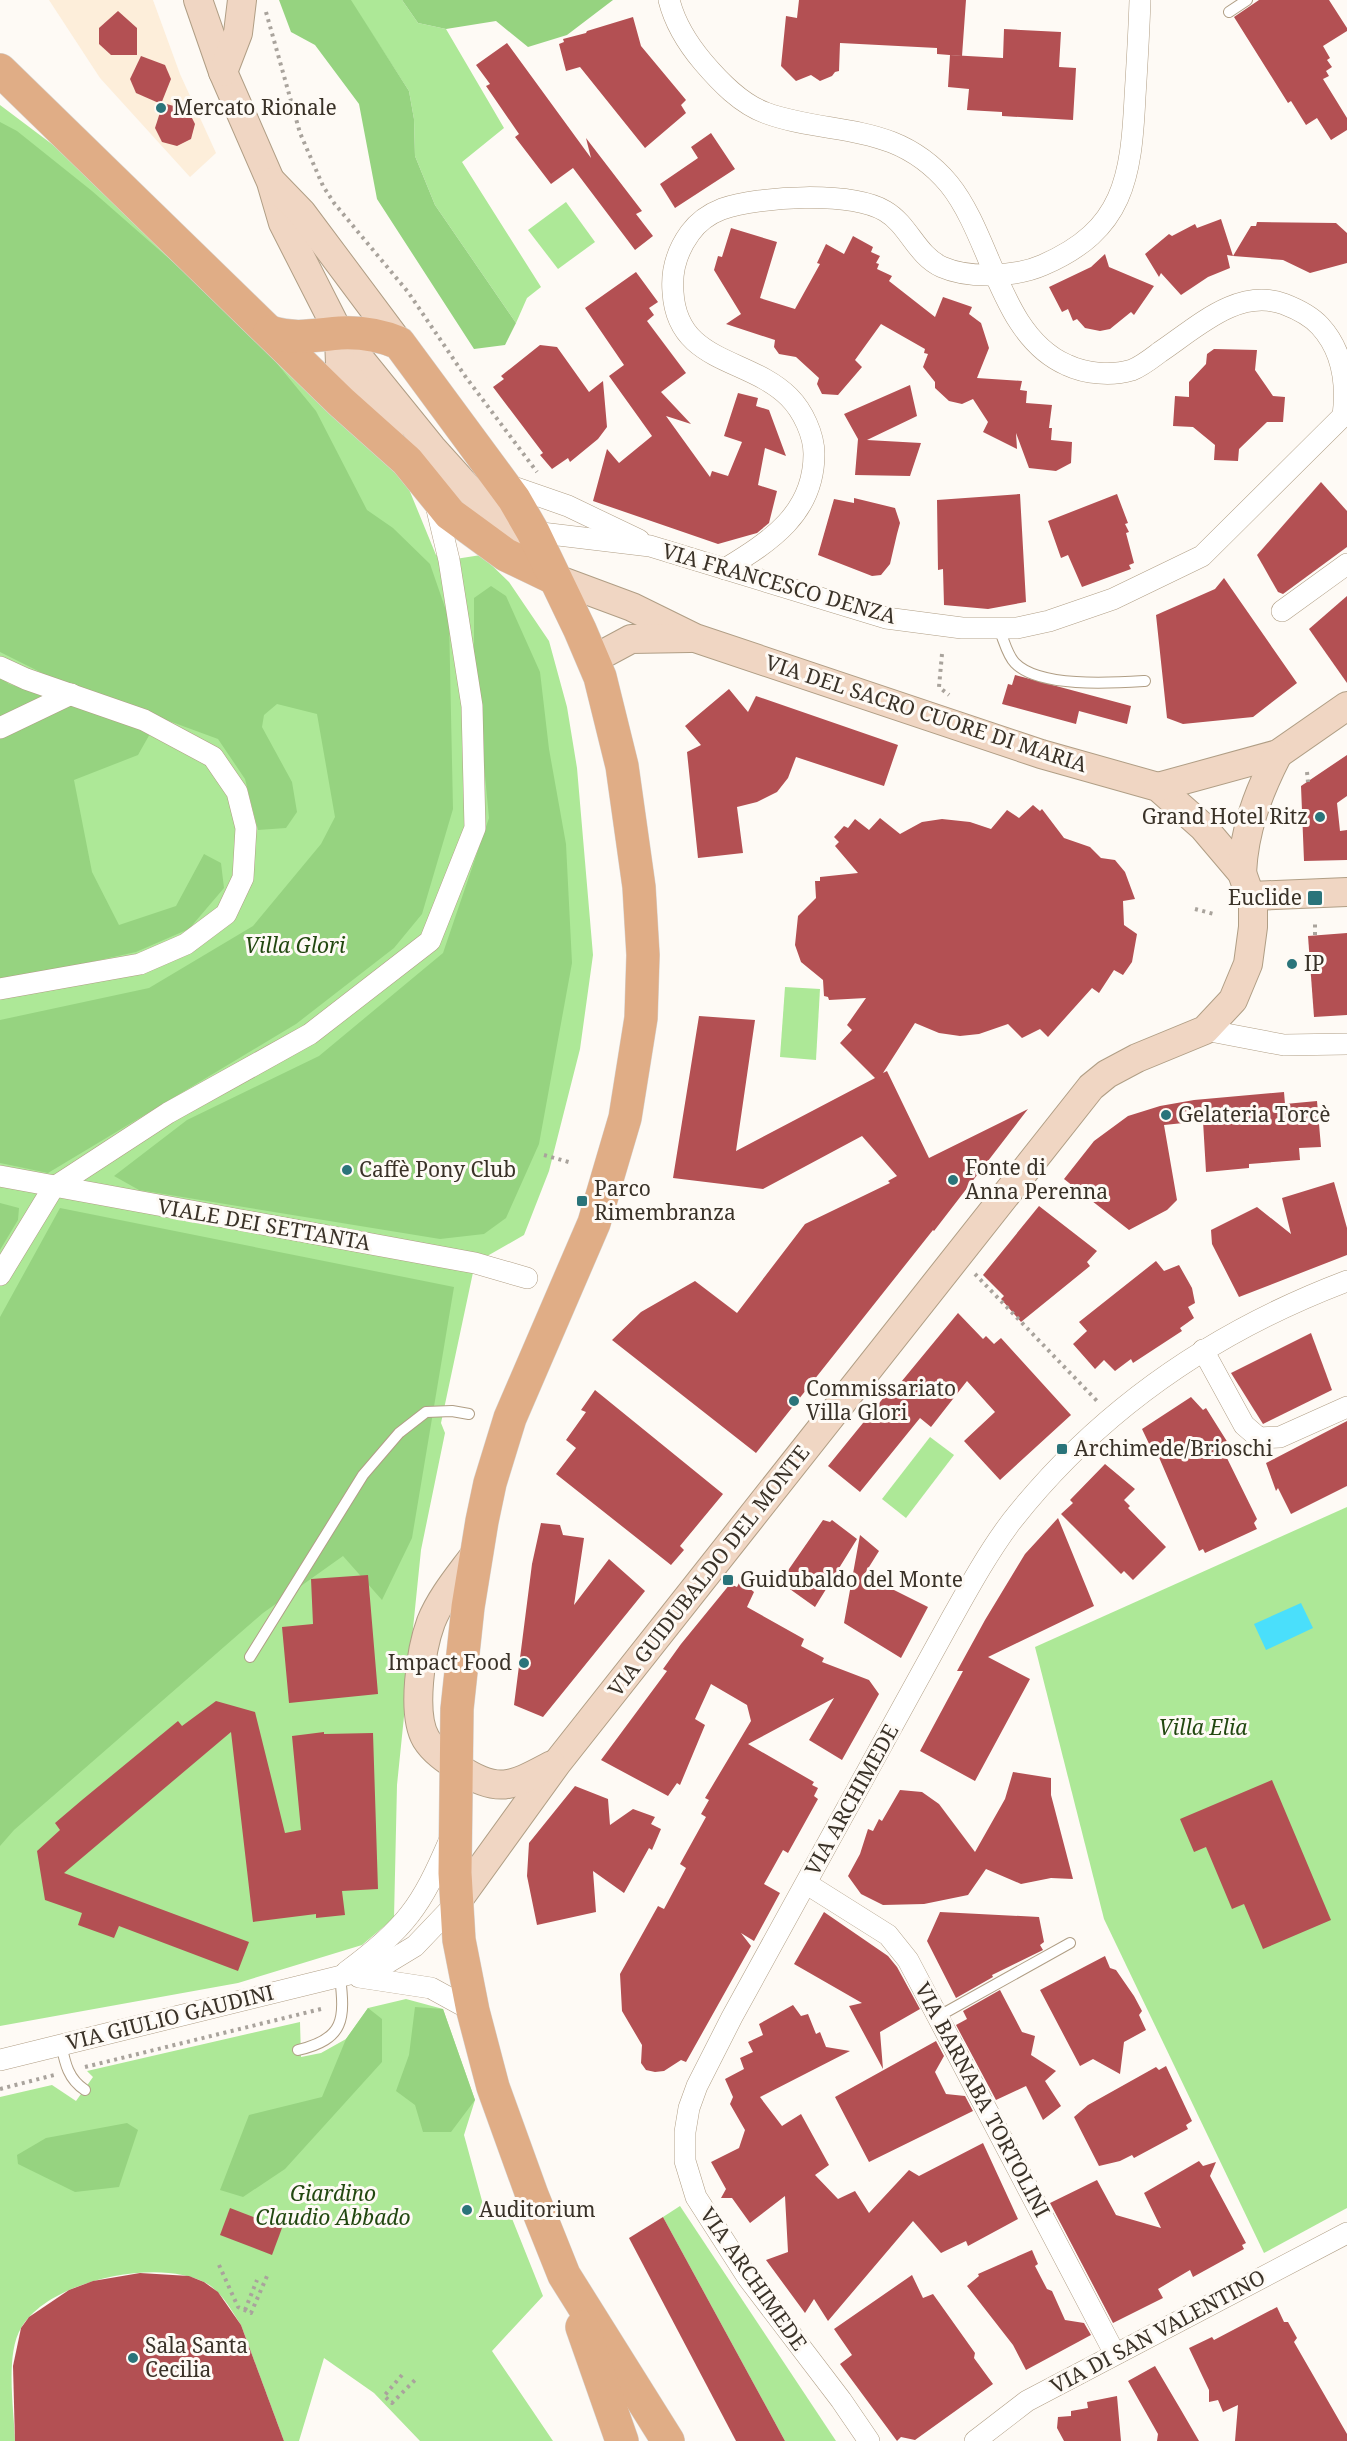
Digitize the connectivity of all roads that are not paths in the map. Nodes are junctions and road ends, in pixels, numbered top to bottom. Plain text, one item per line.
1 (198, 0) edge
2 (669, 0) edge
3 (1140, 0) edge
4 (1247, 0) edge
5 (253, 4) edge
6 (1229, 12) dead end
7 (0, 70) edge
8 (223, 72) junction
9 (271, 182) junction
10 (996, 273) junction
11 (270, 332) junction
12 (339, 333) junction
13 (399, 343) junction
14 (1345, 414) edge
15 (407, 461) junction
16 (434, 497) junction
17 (507, 516) junction
18 (650, 546) junction
19 (1347, 564) edge
20 (725, 569) junction
21 (554, 578) junction
22 (1282, 611) dead end
23 (999, 629) junction
24 (695, 639) junction
25 (592, 660) junction
26 (0, 667) edge
27 (1145, 681) dead end
28 (71, 694) junction
29 (1347, 706) edge
30 (0, 728) edge
31 (1278, 754) junction
32 (1158, 787) junction
33 (1247, 885) junction
34 (1347, 892) edge
35 (0, 989) edge
36 (1205, 1030) junction
37 (1347, 1044) edge
38 (0, 1176) edge
39 (53, 1188) junction
40 (0, 1275) edge
41 (527, 1278) dead end
42 (1347, 1281) edge
43 (1203, 1350) junction
44 (1347, 1407) edge
45 (469, 1414) dead end
46 (250, 1657) dead end
47 (557, 1763) junction
48 (455, 1766) junction
49 (455, 1827) junction
50 (807, 1884) junction
51 (456, 1903) junction
52 (1070, 1943) dead end
53 (340, 1976) junction
54 (473, 2011) junction
55 (939, 2016) junction
56 (61, 2044) junction
57 (298, 2050) dead end
58 (0, 2060) edge
59 (85, 2090) dead end
60 (1347, 2233) edge
61 (564, 2275) junction
62 (1115, 2354) junction
63 (622, 2441) edge
64 (668, 2441) edge
65 (869, 2441) edge
66 (975, 2441) edge

1 - 8 street
2 - 10 street
3 - 10 street
4 - 6 lane
5 - 8 street
7 - 11 main road
8 - 9 street
9 - 12 street
9 - 13 street
10 - 14 street
10 - 20 street
11 - 12 main road
11 - 15 main road
12 - 13 main road
12 - 15 street
12 - 17 street
13 - 17 main road
14 - 23 street, VIA FRANCESCO DENZA
15 - 16 main road
16 - 17 main road
16 - 39 street
17 - 18 street, VIA FRANCESCO DENZA
17 - 18 street
17 - 21 main road
17 - 21 main road
18 - 20 street, VIA FRANCESCO DENZA
19 - 22 street
20 - 23 street, VIA FRANCESCO DENZA
21 - 24 street, VIA DEL SACRO CUORE DI MARIA
21 - 25 main road
23 - 27 lane
24 - 25 street, VIA DEL SACRO CUORE DI MARIA
24 - 32 street, VIA DEL SACRO CUORE DI MARIA
25 - 48 main road
26 - 28 street
28 - 30 street
28 - 35 street
29 - 31 street
31 - 32 street
31 - 33 street
32 - 33 street
33 - 34 street
33 - 36 street
36 - 37 street
36 - 47 street, VIA GUIDUBALDO DEL MONTE
38 - 39 street, VIALE DEI SETTANTA
39 - 40 street
39 - 41 street, VIALE DEI SETTANTA
42 - 43 street, VIA ARCHIMEDE
43 - 44 street
43 - 50 street, VIA ARCHIMEDE
45 - 46 lane
47 - 48 street, VIA GUIDUBALDO DEL MONTE
47 - 51 street, VIA GUIDUBALDO DEL MONTE
48 - 49 main road
49 - 51 main road
49 - 53 street, VIA GIULIO GAUDINI
50 - 55 street, VIA BARNABA TORTOLINI
50 - 65 street, VIA ARCHIMEDE
51 - 53 street, VIA GIULIO GAUDINI
51 - 54 main road
52 - 55 lane
53 - 54 street, VIA GIULIO GAUDINI
53 - 56 street, VIA GIULIO GAUDINI
53 - 57 lane
54 - 61 main road
55 - 62 street, VIA BARNABA TORTOLINI
56 - 58 street, VIA GIULIO GAUDINI
56 - 59 lane
60 - 62 street, VIA DI SAN VALENTINO
61 - 63 main road
61 - 64 main road
62 - 66 street, VIA DI SAN VALENTINO

